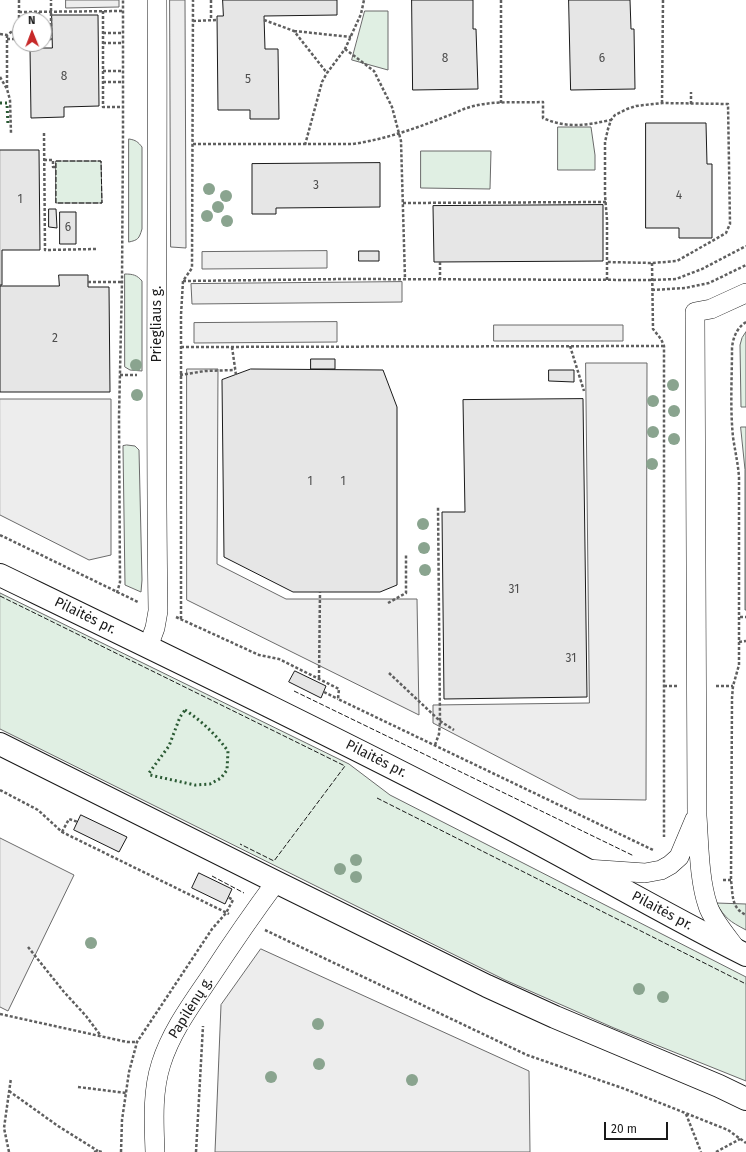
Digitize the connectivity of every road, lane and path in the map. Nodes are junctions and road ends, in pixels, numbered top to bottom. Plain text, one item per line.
1 (19, 0) edge
2 (51, 0) edge
3 (123, 0) edge
4 (157, 0) edge
5 (193, 0) edge
6 (211, 0) edge
7 (364, 0) edge
8 (501, 0) edge
9 (663, 0) edge
10 (102, 11) junction
11 (123, 11) junction
12 (19, 12) edge
13 (51, 12) joint
14 (211, 20) junction
15 (217, 20) dead end
16 (264, 20) dead end
17 (193, 21) junction
18 (294, 31) junction
19 (12, 32) edge
20 (123, 32) junction
21 (103, 33) junction
22 (0, 34) edge
23 (7, 37) junction
24 (351, 37) junction
25 (12, 38) edge
26 (103, 43) junction
27 (123, 43) junction
28 (345, 49) junction
29 (103, 71) junction
30 (123, 71) junction
31 (327, 73) junction
32 (0, 77) edge
33 (103, 82) junction
34 (123, 82) junction
35 (7, 89) junction
36 (691, 92) dead end
37 (501, 103) junction
38 (662, 103) junction
39 (691, 104) junction
40 (123, 107) junction
41 (612, 120) junction
42 (11, 132) dead end
43 (44, 133) dead end
44 (399, 134) junction
45 (193, 144) junction
46 (305, 145) junction
47 (44, 160) junction
48 (56, 167) dead end
49 (606, 202) junction
50 (403, 203) junction
51 (746, 246) edge
52 (96, 249) dead end
53 (440, 262) dead end
54 (607, 262) junction
55 (652, 263) junction
56 (746, 265) edge
57 (405, 280) junction
58 (440, 280) junction
59 (607, 280) junction
60 (652, 280) junction
61 (183, 281) junction
62 (88, 282) dead end
63 (122, 282) junction
64 (652, 290) junction
65 (746, 293) edge
66 (746, 322) edge
67 (570, 346) junction
68 (664, 346) junction
69 (181, 347) junction
70 (232, 347) junction
71 (235, 370) junction
72 (181, 375) junction
73 (236, 375) dead end
74 (584, 391) dead end
75 (438, 506) dead end
76 (0, 535) edge
77 (406, 554) dead end
78 (0, 575) edge
79 (320, 592) dead end
80 (117, 593) junction
81 (388, 603) dead end
82 (158, 611) junction
83 (740, 617) junction
84 (746, 617) edge
85 (182, 619) junction
86 (746, 641) edge
87 (739, 642) junction
88 (148, 647) junction
89 (389, 673) dead end
90 (319, 678) junction
91 (324, 692) dead end
92 (338, 699) junction
93 (440, 721) junction
94 (454, 730) dead end
95 (0, 744) edge
96 (435, 745) junction
97 (0, 790) edge
98 (696, 816) junction
99 (78, 822) dead end
100 (62, 832) junction
101 (664, 840) dead end
102 (657, 852) dead end
103 (587, 869) junction
104 (276, 882) junction
105 (746, 915) edge
106 (246, 922) junction
107 (28, 947) dead end
108 (742, 953) edge
109 (0, 1014) edge
110 (203, 1026) dead end
111 (101, 1037) junction
112 (137, 1042) dead end
113 (10, 1078) dead end
114 (78, 1087) dead end
115 (9, 1090) junction
116 (126, 1094) dead end
117 (746, 1099) edge
118 (686, 1114) junction
119 (741, 1139) junction
120 (746, 1143) edge
121 (98, 1151) junction
122 (9, 1152) edge
123 (94, 1152) edge
124 (102, 1152) edge
125 (155, 1152) edge
126 (196, 1152) edge
127 (701, 1152) edge
128 (716, 1152) edge

1 - 12 path
2 - 13 path
3 - 11 path
4 - 82 street, Priegliaus g.
5 - 17 path
6 - 14 path
7 - 24 path
8 - 37 path
9 - 38 path
10 - 11 path
10 - 13 path
10 - 21 path
11 - 20 path
14 - 15 path
14 - 17 path
16 - 18 path
17 - 45 path
18 - 24 path
18 - 31 path
19 - 23 path
20 - 21 path
20 - 27 path
21 - 26 path
22 - 23 path
23 - 25 path
23 - 35 path
24 - 28 path
26 - 27 path
26 - 29 path
27 - 30 path
28 - 31 path
28 - 44 path
29 - 30 path
29 - 33 path
30 - 34 path
31 - 46 path
32 - 35 path
33 - 34 path
33 - 40 path
34 - 40 path
35 - 42 path
36 - 39 path
37 - 41 path
37 - 44 path
38 - 39 path
38 - 41 path
39 - 55 path
40 - 63 path
41 - 49 path
43 - 47 path
44 - 46 path
44 - 50 path
45 - 46 path
45 - 61 path
47 - 48 path
47 - 52 path
49 - 50 path
49 - 54 path
50 - 57 path
51 - 60 path
53 - 58 path
54 - 55 path
54 - 59 path
55 - 60 path
56 - 64 path
57 - 58 path
57 - 61 path
58 - 59 path
59 - 60 path
60 - 64 path
61 - 69 path
62 - 63 path
63 - 80 path
64 - 68 path
65 - 98 street
66 - 83 path
67 - 68 path
67 - 70 path
67 - 74 path
68 - 101 path
69 - 70 path
69 - 72 path
70 - 71 path
71 - 72 path
71 - 73 path
72 - 85 path
75 - 93 path
76 - 80 path
77 - 81 path
78 - 88 main road, Pilaitės pr.
79 - 90 path
80 - 82 path
82 - 85 path
82 - 88 street, Priegliaus g.
83 - 84 path
83 - 87 path
85 - 90 path
86 - 87 path
87 - 105 path
88 - 103 main road, Pilaitės pr.
89 - 93 path
90 - 92 path
91 - 92 path
92 - 96 path
93 - 94 path
93 - 96 path
95 - 104 main road
96 - 102 path
97 - 100 path
98 - 103 street
98 - 108 street
99 - 100 path
100 - 106 path
103 - 108 main road, Pilaitės pr.
104 - 106 street, Papilėnų g.
104 - 117 main road
106 - 118 path
106 - 125 street, Papilėnų g.
107 - 111 path
109 - 111 path
110 - 126 path
111 - 112 path
113 - 115 path
114 - 116 path
115 - 121 path
115 - 122 path
118 - 119 path
118 - 127 path
119 - 120 path
119 - 128 path
121 - 123 path
121 - 124 path

